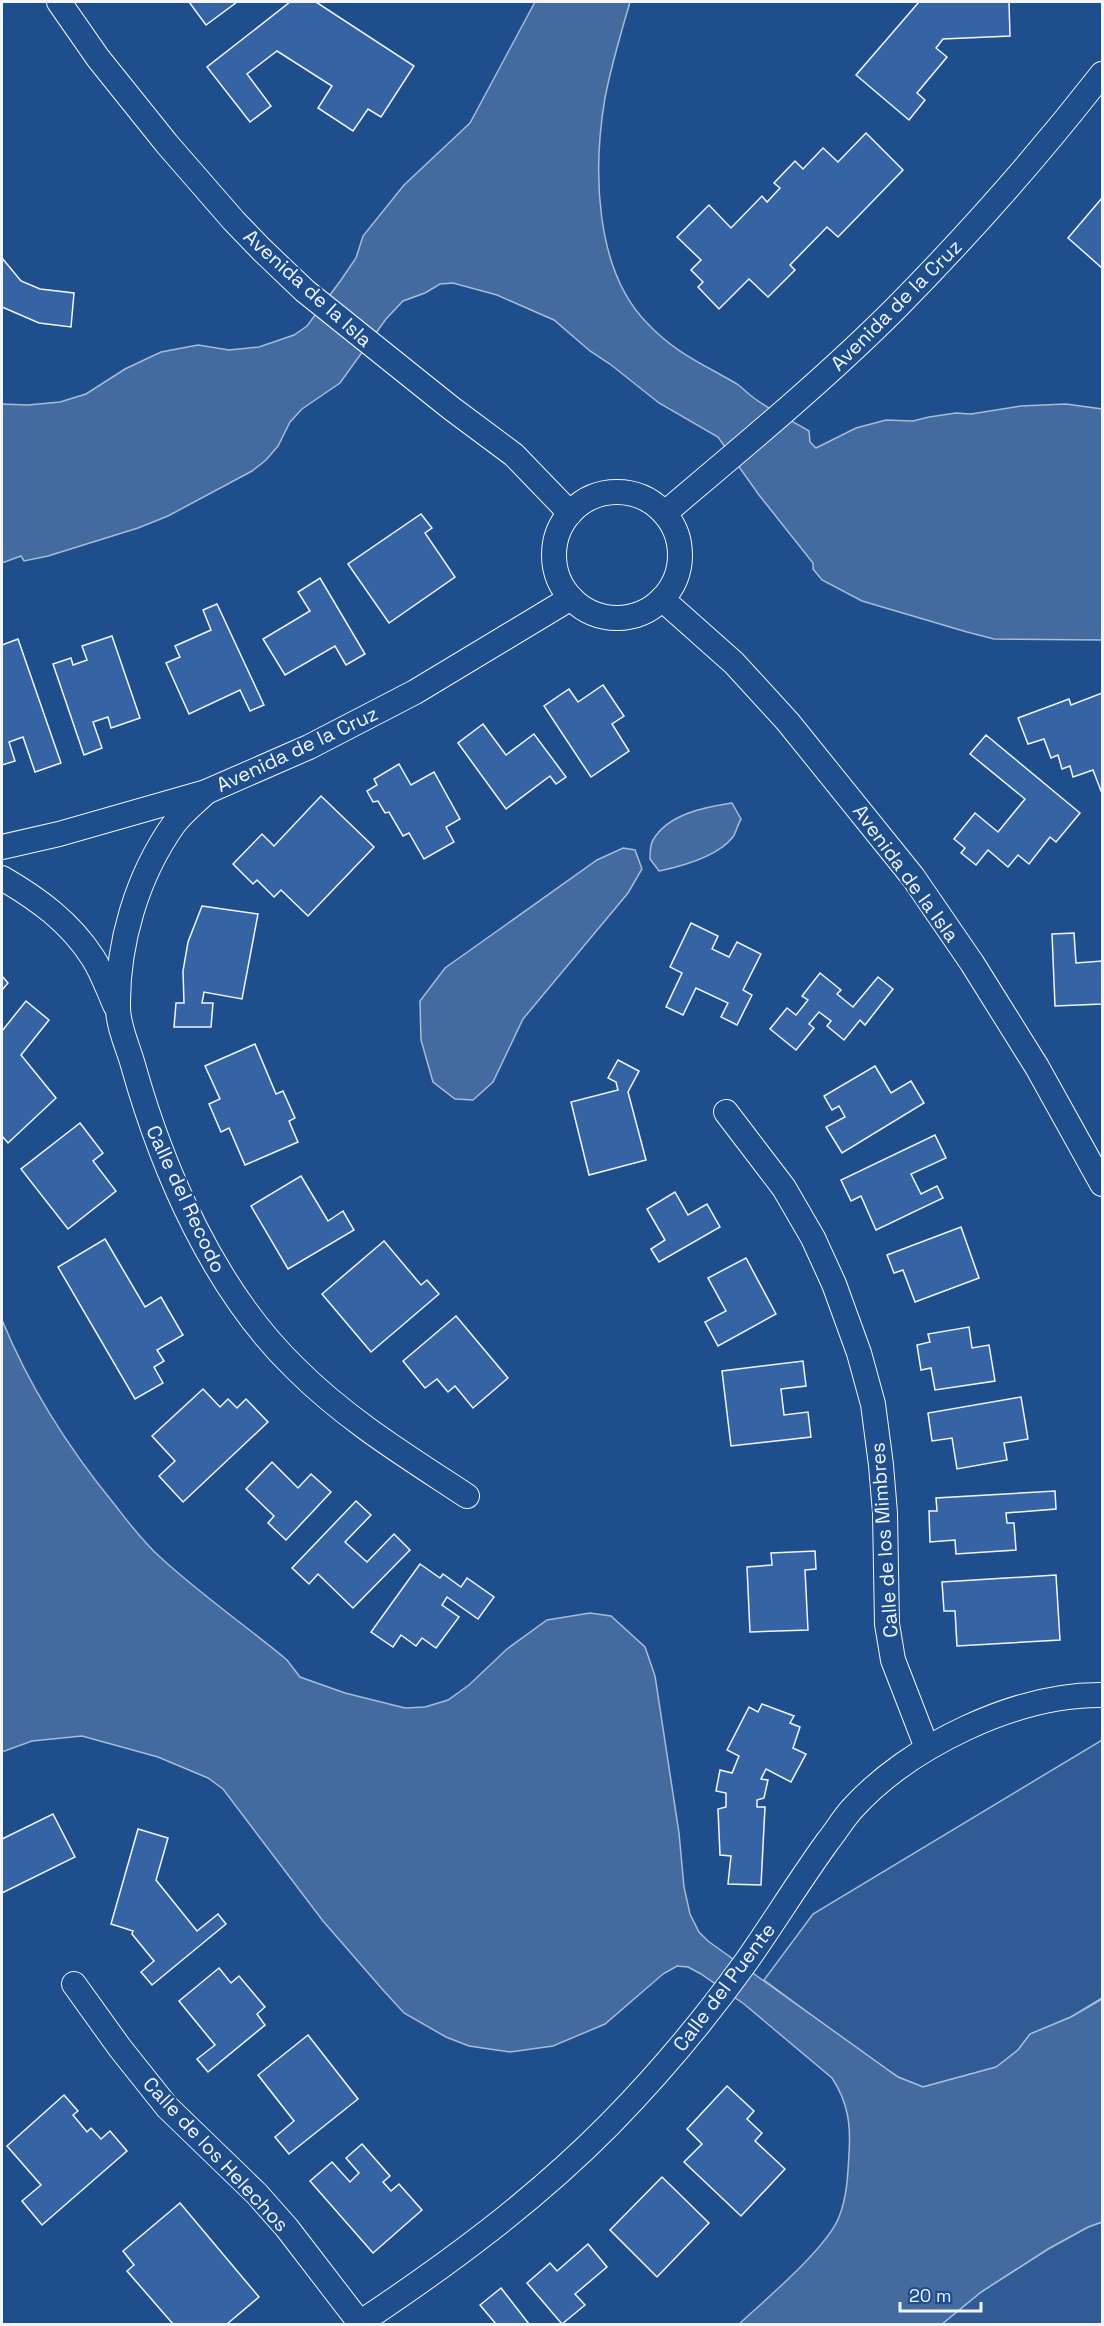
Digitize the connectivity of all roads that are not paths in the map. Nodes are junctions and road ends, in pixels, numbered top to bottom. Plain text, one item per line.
1 (59, 2) edge
2 (1102, 74) edge
3 (570, 513) junction
4 (665, 513) junction
5 (571, 598) junction
6 (662, 599) junction
7 (206, 792) junction
8 (2, 847) edge
9 (2, 878) edge
10 (118, 1011) junction
11 (726, 1112) dead end
12 (1102, 1184) edge
13 (467, 1496) dead end
14 (1102, 1695) edge
15 (927, 1748) junction
16 (74, 1984) dead end
17 (359, 2324) edge

1 - 3 street, Avenida de la Isla
2 - 4 street, Avenida de la Cruz
3 - 4 street
3 - 5 street
4 - 6 street
5 - 6 street
5 - 7 street, Avenida de la Cruz
6 - 12 street, Avenida de la Isla
7 - 8 street, Avenida de la Cruz
7 - 10 street, Calle del Recodo
9 - 10 street, Calle del Recodo
10 - 13 street, Calle del Recodo
11 - 15 street, Calle de los Mimbres
14 - 15 street, Calle del Puente
15 - 17 street, Calle del Puente
16 - 17 street, Calle de los Helechos

